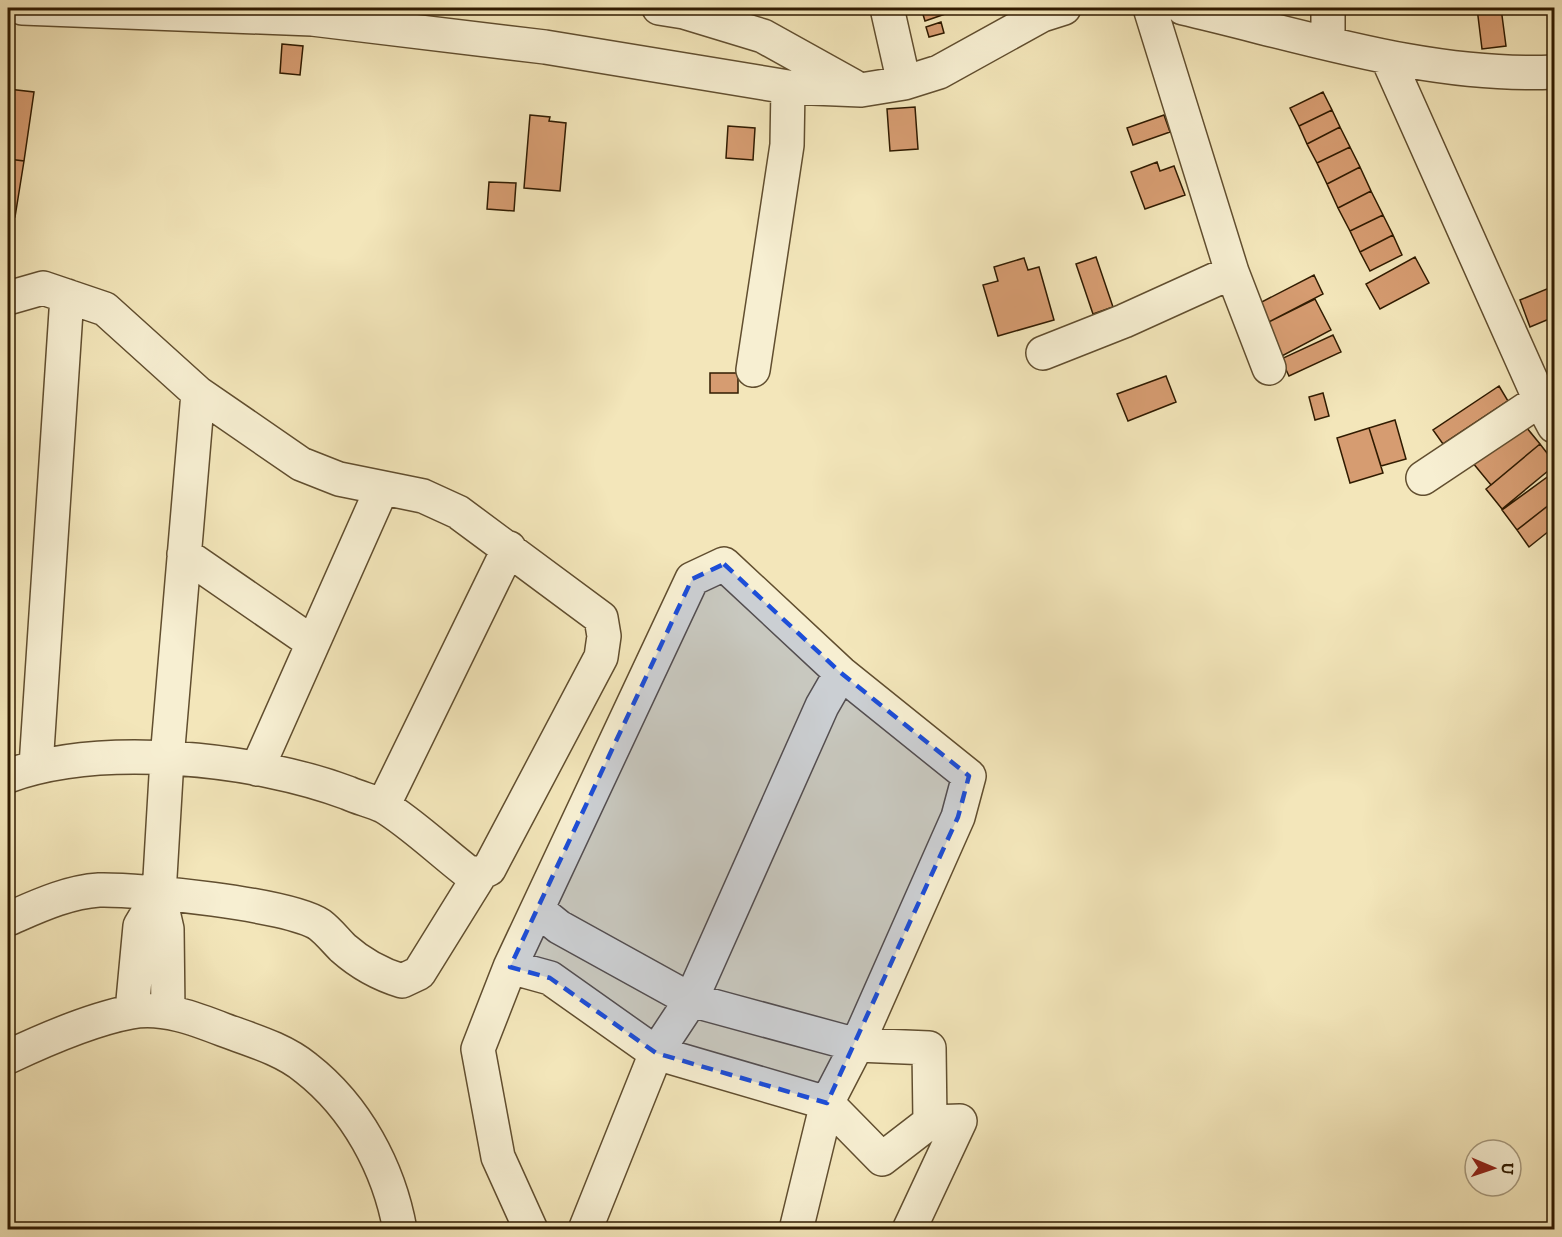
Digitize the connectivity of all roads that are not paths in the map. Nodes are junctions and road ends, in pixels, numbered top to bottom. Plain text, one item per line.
1 (22, 8) edge
2 (659, 8) edge
3 (887, 8) edge
4 (1064, 8) edge
5 (1150, 8) edge
6 (1183, 8) edge
7 (1328, 8) edge
8 (1328, 42) junction
9 (1387, 57) junction
10 (1554, 72) edge
11 (904, 83) junction
12 (788, 87) junction
13 (861, 90) junction
14 (1232, 272) junction
15 (67, 296) junction
16 (8, 298) edge
17 (1043, 353) dead end
18 (1269, 368) dead end
19 (753, 370) dead end
20 (198, 393) junction
21 (1547, 413) edge
22 (1423, 478) dead end
23 (382, 488) junction
24 (509, 548) junction
25 (184, 554) junction
26 (313, 643) junction
27 (841, 673) junction
28 (166, 759) junction
29 (257, 769) junction
30 (22, 771) edge
31 (383, 806) junction
32 (481, 873) junction
33 (159, 894) junction
34 (538, 910) junction
35 (8, 919) edge
36 (510, 967) junction
37 (691, 1000) junction
38 (132, 1011) junction
39 (168, 1012) junction
40 (857, 1045) junction
41 (656, 1053) junction
42 (8, 1057) edge
43 (827, 1103) junction
44 (930, 1122) junction
45 (400, 1230) edge
46 (531, 1230) edge
47 (585, 1230) edge
48 (796, 1230) edge
49 (909, 1230) edge

1 - 12 street
2 - 13 street
3 - 11 street
4 - 11 street
5 - 14 street
6 - 8 street
7 - 8 street
8 - 9 street
9 - 10 street
9 - 21 street
11 - 13 street
12 - 13 street
12 - 19 street
14 - 17 street
14 - 18 street
15 - 16 street
15 - 20 street
15 - 30 street
20 - 23 street
20 - 25 street
21 - 22 street
23 - 24 street
23 - 26 street
24 - 31 street
24 - 32 street
25 - 26 street
25 - 28 street
26 - 29 street
27 - 34 street
27 - 37 street
27 - 40 street
28 - 29 street
28 - 30 street
28 - 33 street
29 - 31 street
31 - 32 street
32 - 33 street
33 - 35 street
33 - 38 street
33 - 39 street
34 - 36 street
34 - 37 street
36 - 41 street
36 - 46 street
37 - 40 street
37 - 41 street
38 - 39 street
38 - 42 street
39 - 45 street
40 - 43 street
40 - 44 street
41 - 43 street
41 - 47 street
43 - 44 street
43 - 48 street
44 - 49 street

